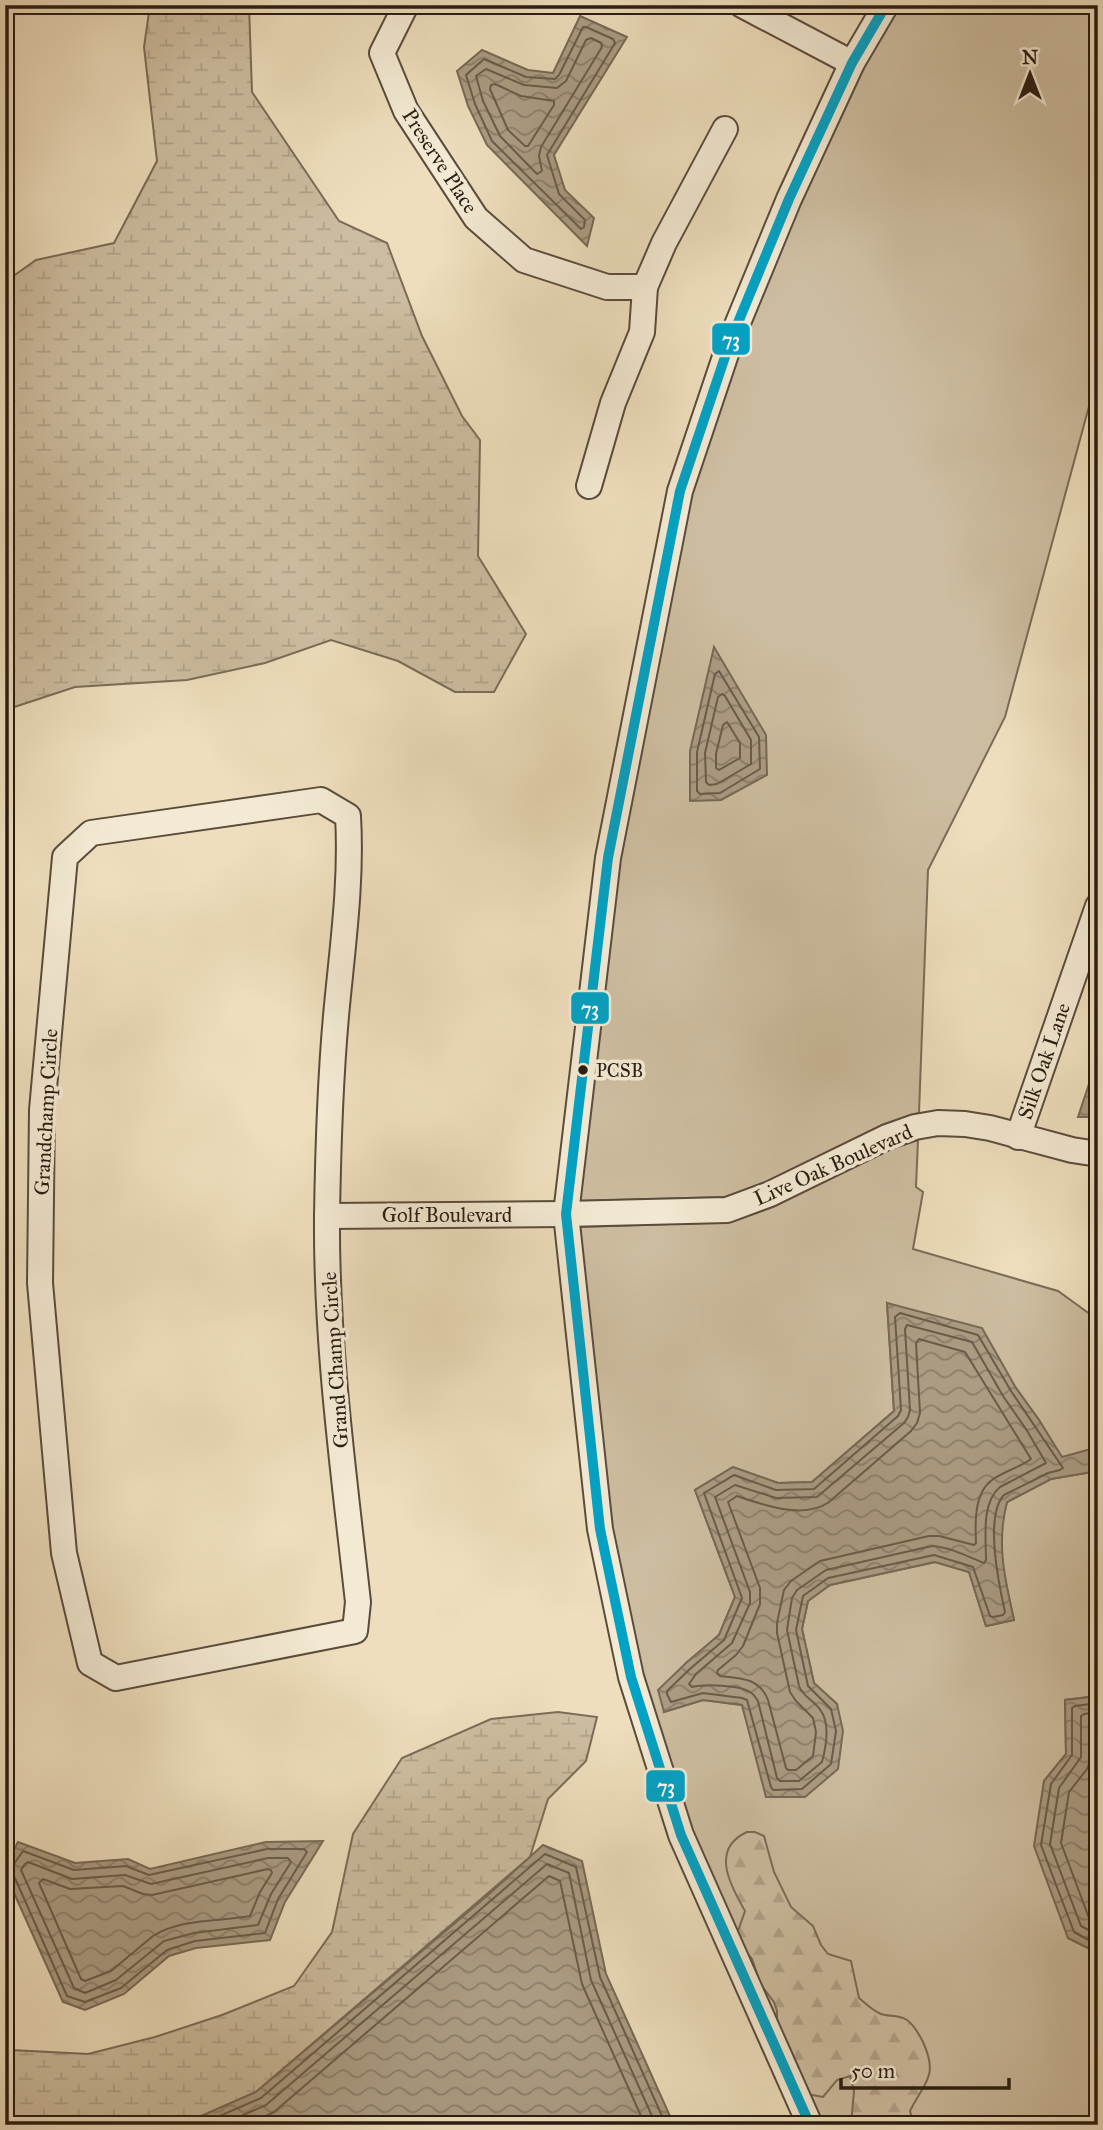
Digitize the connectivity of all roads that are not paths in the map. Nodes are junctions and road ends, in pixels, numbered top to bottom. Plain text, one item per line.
1 (407, 5) edge
2 (743, 5) edge
3 (886, 5) edge
4 (852, 63) junction
5 (725, 129) dead end
6 (645, 287) junction
7 (589, 486) dead end
8 (348, 816) joint
9 (1098, 906) edge
10 (1018, 1137) junction
11 (1098, 1154) edge
12 (566, 1214) junction
13 (327, 1216) junction
14 (90, 1663) joint
15 (810, 2125) edge

1 - 6 street, Preserve Place
2 - 4 street
3 - 4 street
4 - 12 street
5 - 6 street
6 - 7 street
8 - 13 street, Grand Champ Circle
8 - 14 street, Grandchamp Circle
9 - 10 street, Silk Oak Lane
10 - 11 street, Live Oak Boulevard
10 - 12 street, Live Oak Boulevard
12 - 13 street, Golf Boulevard
12 - 15 street
13 - 14 street, Grand Champ Circle

